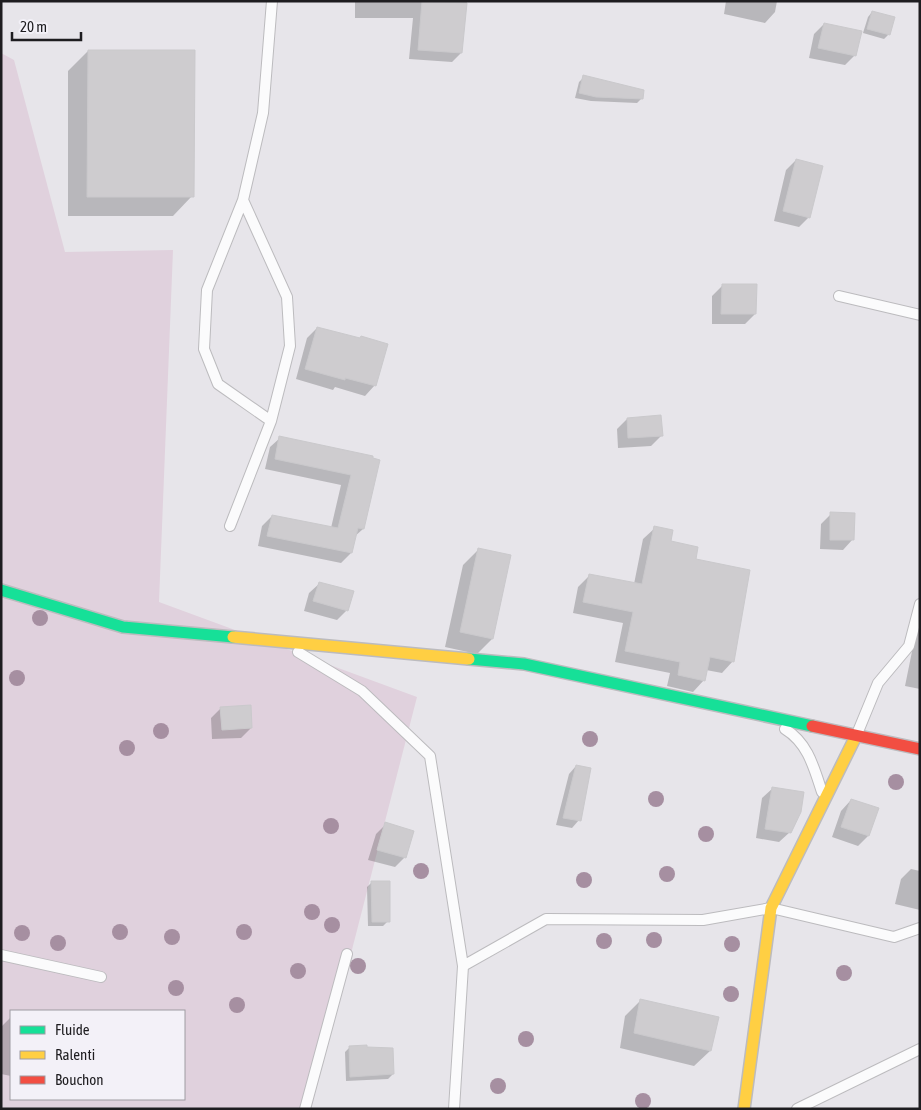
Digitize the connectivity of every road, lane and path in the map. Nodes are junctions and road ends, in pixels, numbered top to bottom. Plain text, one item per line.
1 (272, 1) edge
2 (243, 200) junction
3 (840, 296) dead end
4 (920, 315) edge
5 (271, 421) junction
6 (230, 526) dead end
7 (1, 590) edge
8 (920, 604) edge
9 (282, 642) junction
10 (762, 716) junction
11 (856, 736) junction
12 (920, 749) edge
13 (824, 800) junction
14 (771, 908) junction
15 (920, 928) edge
16 (347, 954) dead end
17 (1, 955) edge
18 (463, 966) junction
19 (101, 977) dead end
20 (920, 1049) edge
21 (305, 1109) edge
22 (454, 1109) edge
23 (744, 1109) edge
24 (797, 1109) edge

1 - 2 lane
2 - 5 lane
2 - 5 lane
3 - 4 lane
5 - 6 lane
7 - 9 street
8 - 11 lane
9 - 10 street
9 - 18 lane
10 - 11 street
10 - 13 lane
11 - 12 street
11 - 13 street
13 - 14 street
14 - 15 lane
14 - 18 lane
14 - 23 street
16 - 21 lane
17 - 19 lane
18 - 22 lane
20 - 24 lane

